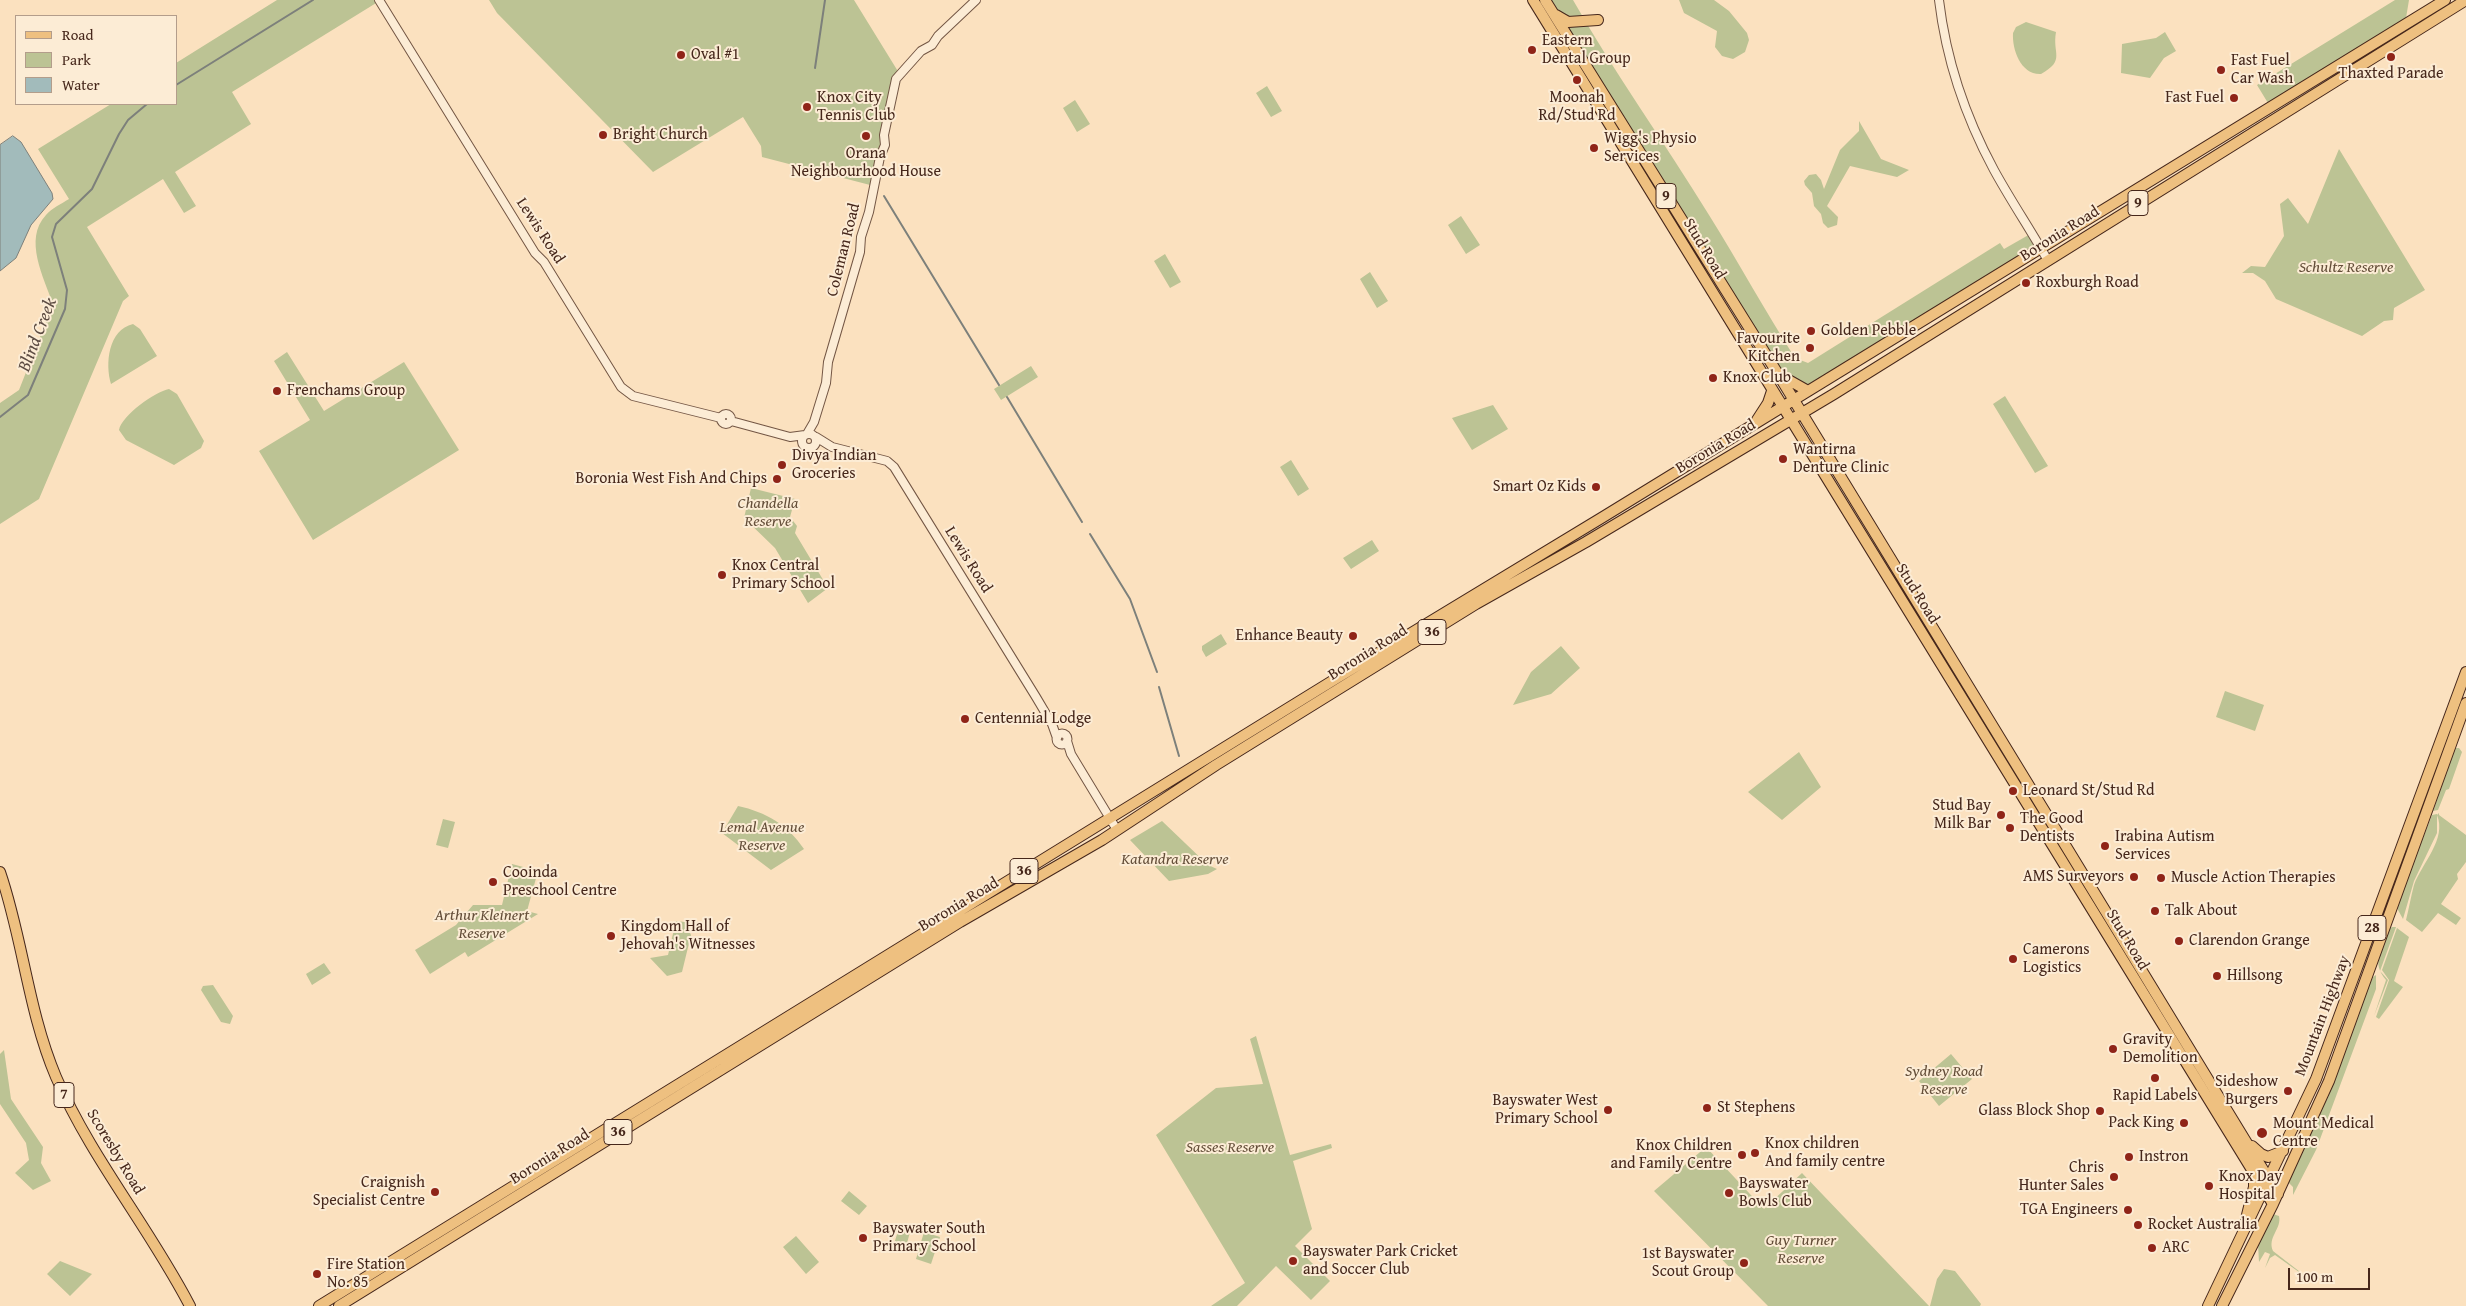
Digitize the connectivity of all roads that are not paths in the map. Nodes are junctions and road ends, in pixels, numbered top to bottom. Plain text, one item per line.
1 (379, 0) edge
2 (976, 0) edge
3 (1533, 0) edge
4 (1545, 0) edge
5 (1939, 0) edge
6 (2445, 0) edge
7 (2466, 0) edge
8 (1554, 13) junction
9 (1598, 20) dead end
10 (2042, 249) junction
11 (2047, 259) junction
12 (1778, 374) junction
13 (1772, 391) junction
14 (1808, 391) junction
15 (1793, 400) junction
16 (1782, 407) junction
17 (1801, 413) junction
18 (1790, 420) junction
19 (1753, 425) junction
20 (790, 436) junction
21 (811, 436) junction
22 (803, 446) junction
23 (832, 447) junction
24 (813, 448) junction
25 (2466, 672) edge
26 (2466, 703) edge
27 (2444, 732) junction
28 (2454, 737) junction
29 (1110, 818) junction
30 (1118, 830) junction
31 (0, 872) edge
32 (2076, 875) junction
33 (2092, 901) junction
34 (2383, 913) junction
35 (2164, 1009) junction
36 (2173, 1044) junction
37 (2329, 1081) junction
38 (2224, 1107) junction
39 (2303, 1107) junction
40 (2223, 1124) junction
41 (2244, 1139) junction
42 (2283, 1151) junction
43 (2254, 1176) junction
44 (2269, 1181) junction
45 (2264, 1192) junction
46 (2275, 1199) junction
47 (479, 1212) junction
48 (2236, 1251) junction
49 (185, 1295) junction
50 (190, 1306) edge
51 (194, 1306) edge
52 (319, 1306) edge
53 (339, 1306) edge
54 (2208, 1306) edge
55 (2222, 1306) edge

1 - 20 street, Lewis Road
2 - 21 street, Coleman Road
3 - 13 main road, Stud Road / 9
4 - 8 main road, Stud Road / 9
5 - 10 street
6 - 10 main road, Boronia Road / 9
7 - 11 main road, Boronia Road / 9
8 - 9 main road
8 - 12 main road, Stud Road / 9
10 - 11 street
10 - 14 main road, Boronia Road / 9
11 - 17 main road, Boronia Road / 9
12 - 14 main road
12 - 15 main road, Stud Road / 9
13 - 16 main road, Stud Road / 9
13 - 19 main road
14 - 15 main road, Boronia Road / 9
15 - 16 main road, Boronia Road / 36
15 - 17 main road, Stud Road
16 - 18 main road, Stud Road / 9
16 - 19 main road, Boronia Road / 36
17 - 18 main road, Boronia Road / 9
17 - 32 main road, Stud Road
18 - 30 main road, Boronia Road / 36
18 - 32 main road, Stud Road
19 - 29 main road, Boronia Road / 36
20 - 21 street, Lewis Road
20 - 22 street, Lewis Road
21 - 22 street
21 - 23 street, Lewis Road
21 - 24 street
22 - 24 street
23 - 24 street, Lewis Road
23 - 29 street, Lewis Road
25 - 27 main road, Mountain Highway / 28
26 - 28 main road, Mountain Highway / 28
27 - 28 main road
27 - 34 main road, Mountain Highway / 28
28 - 34 main road, Mountain Highway / 28
29 - 30 street, Lewis Road
29 - 47 main road, Boronia Road / 36
30 - 47 main road, Boronia Road / 36
31 - 49 main road, Scoresby Road / 7
32 - 33 main road, Stud Road
33 - 35 main road, Stud Road
33 - 36 main road, Stud Road
34 - 37 main road, Mountain Highway / 28
34 - 39 main road, Mountain Highway / 28
35 - 36 main road
35 - 38 main road, Stud Road
36 - 40 main road, Stud Road
37 - 39 main road
37 - 46 main road, Mountain Highway / 28
38 - 40 main road
38 - 41 main road, Stud Road
39 - 42 main road, Mountain Highway / 28
40 - 43 main road, Stud Road
41 - 42 main road
41 - 44 main road, Stud Road
42 - 44 main road, Mountain Highway / 28
43 - 45 main road, Stud Road
43 - 48 main road
44 - 45 main road, Mountain Highway / 28
44 - 46 main road, Stud Road
45 - 46 main road, Stud Road
45 - 48 main road, Mountain Highway / 28
46 - 55 main road, Mountain Highway / 28
47 - 52 main road, Boronia Road / 36
47 - 53 main road, Boronia Road / 36
48 - 54 main road, Mountain Highway / 28
49 - 50 main road, Scoresby Road / 7
49 - 51 main road, Scoresby Road / 7

